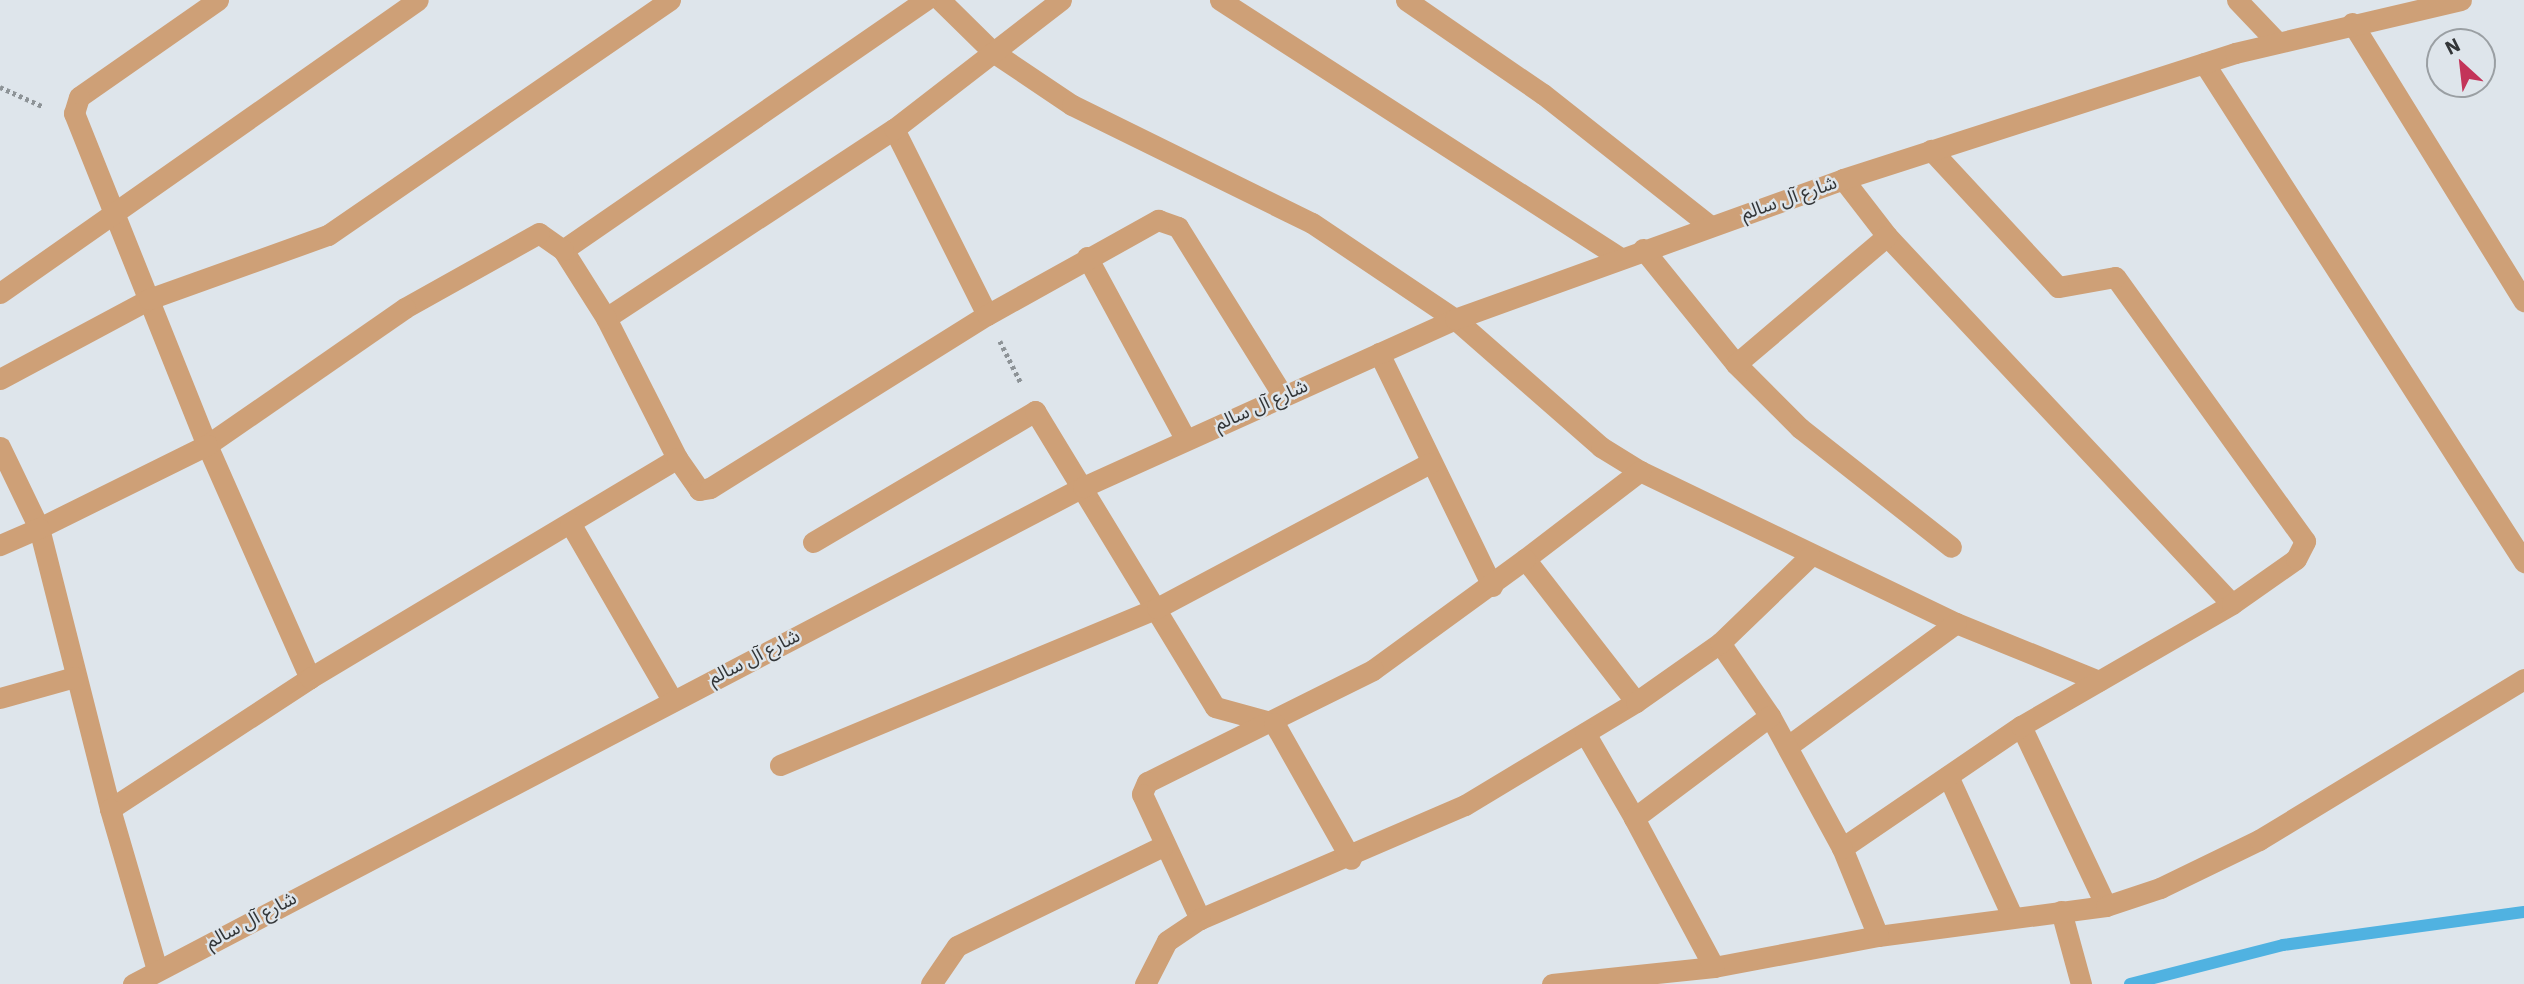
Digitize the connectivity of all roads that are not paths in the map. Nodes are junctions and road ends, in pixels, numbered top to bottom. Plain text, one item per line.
1 (218, 0) edge
2 (418, 0) edge
3 (670, 0) edge
4 (926, 0) edge
5 (940, 0) edge
6 (1061, 0) edge
7 (1220, 0) edge
8 (1406, 0) edge
9 (2236, 0) edge
10 (2461, 0) edge
11 (2352, 23) junction
12 (2277, 42) junction
13 (993, 52) junction
14 (2204, 62) junction
15 (894, 129) junction
16 (1931, 150) junction
17 (1843, 179) junction
18 (117, 213) junction
19 (1710, 226) junction
20 (1887, 236) junction
21 (1643, 249) junction
22 (563, 250) junction
23 (1087, 257) junction
24 (1620, 258) junction
25 (0, 293) edge
26 (149, 299) junction
27 (2524, 302) edge
28 (987, 315) junction
29 (606, 318) junction
30 (1455, 319) junction
31 (1379, 353) junction
32 (1736, 364) junction
33 (0, 379) edge
34 (1283, 396) junction
35 (1185, 438) junction
36 (207, 446) junction
37 (0, 447) edge
38 (677, 458) junction
39 (1430, 463) junction
40 (1640, 471) junction
41 (1083, 487) junction
42 (570, 523) junction
43 (39, 528) junction
44 (813, 542) dead end
45 (0, 545) edge
46 (1951, 547) dead end
47 (1811, 556) junction
48 (1525, 559) junction
49 (2524, 562) edge
50 (1492, 586) junction
51 (2232, 604) junction
52 (1157, 608) junction
53 (1956, 623) junction
54 (1720, 643) junction
55 (74, 677) junction
56 (310, 678) junction
57 (2524, 679) edge
58 (2099, 681) junction
59 (0, 698) edge
60 (672, 700) junction
61 (1636, 702) junction
62 (1770, 716) junction
63 (1274, 723) junction
64 (2021, 726) junction
65 (1585, 733) junction
66 (1788, 746) junction
67 (780, 765) dead end
68 (1948, 776) junction
69 (110, 809) junction
70 (1633, 818) junction
71 (1163, 846) junction
72 (1842, 848) junction
73 (1351, 859) junction
74 (2106, 906) junction
75 (2061, 911) junction
76 (2012, 916) junction
77 (1200, 919) junction
78 (1878, 936) junction
79 (1714, 967) junction
80 (157, 970) junction
81 (134, 984) edge
82 (931, 984) edge
83 (1145, 984) edge
84 (1552, 984) edge
85 (2081, 984) edge

1 - 18 street
2 - 18 street
3 - 26 street
4 - 22 street
5 - 13 street
6 - 13 street
7 - 24 street
8 - 19 street
9 - 12 street
10 - 11 street, شارع آل سالم
11 - 12 street, شارع آل سالم
11 - 27 street
12 - 14 street, شارع آل سالم
13 - 15 street
13 - 30 street
14 - 16 street, شارع آل سالم
14 - 49 street
15 - 28 street
15 - 29 street
16 - 17 street, شارع آل سالم
16 - 51 street
17 - 19 street, شارع آل سالم
17 - 20 street
18 - 25 street
18 - 26 street
19 - 21 street, شارع آل سالم
20 - 32 street
20 - 51 street
21 - 24 street, شارع آل سالم
21 - 32 street
22 - 29 street
22 - 36 street
23 - 28 street
23 - 34 street
23 - 35 street
24 - 30 street, شارع آل سالم
26 - 33 street
26 - 36 street
28 - 38 street
29 - 38 street
30 - 31 street, شارع آل سالم
30 - 40 street
31 - 34 street, شارع آل سالم
31 - 39 street
32 - 46 street
34 - 35 street, شارع آل سالم
35 - 41 street, شارع آل سالم
36 - 43 street
36 - 56 street
37 - 43 street
38 - 42 street
39 - 50 street
39 - 52 street
40 - 47 street
40 - 48 street
41 - 44 street
41 - 52 street
41 - 60 street, شارع آل سالم
42 - 56 street
42 - 60 street
43 - 45 street
43 - 55 street
47 - 53 street
47 - 54 street
48 - 50 street
48 - 61 street
50 - 63 street
51 - 58 street
52 - 63 street
52 - 67 street
53 - 58 street
53 - 66 street
54 - 61 street
54 - 62 street
55 - 59 street
55 - 69 street
56 - 69 street
57 - 74 street
58 - 64 street
60 - 80 street, شارع آل سالم
61 - 65 street
62 - 66 street
62 - 70 street
63 - 71 street
63 - 73 street
64 - 68 street
64 - 74 street
65 - 70 street
65 - 73 street
66 - 72 street
68 - 72 street
68 - 76 street
69 - 80 street
70 - 79 street
71 - 77 street
71 - 82 street
72 - 78 street
73 - 77 street
74 - 75 street
75 - 76 street
75 - 85 street
76 - 78 street
77 - 83 street
78 - 79 street
79 - 84 street
80 - 81 street, شارع آل سالم

